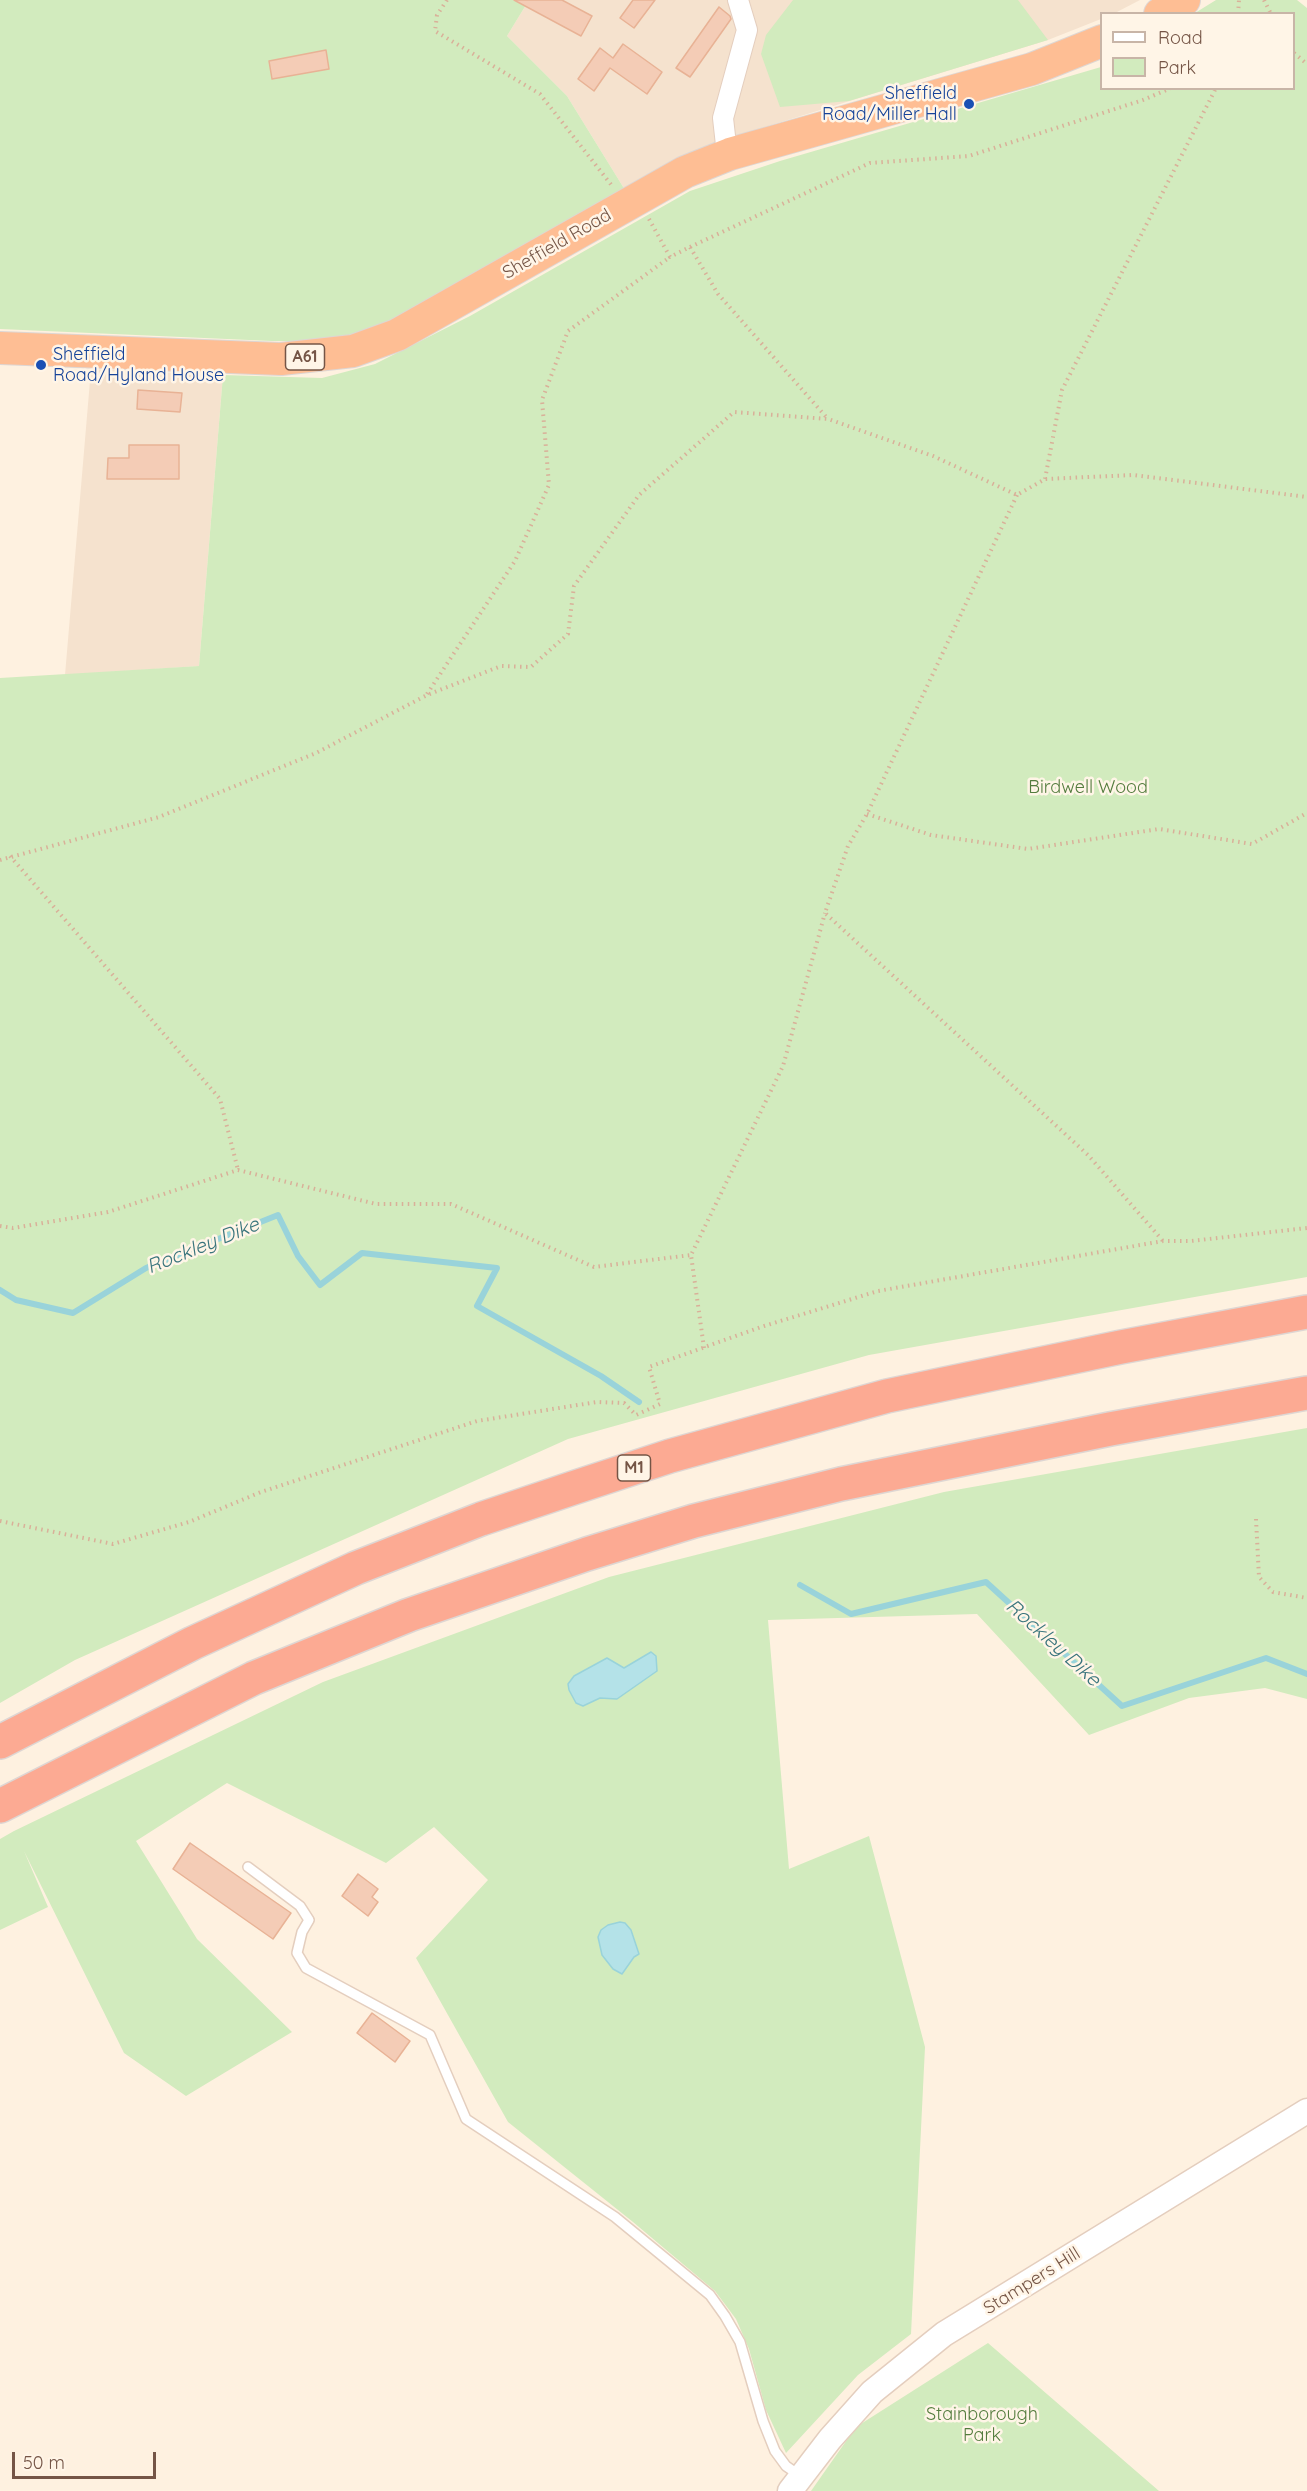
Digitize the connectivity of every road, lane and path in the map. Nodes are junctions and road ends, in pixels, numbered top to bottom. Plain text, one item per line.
1 (738, 0) edge
2 (1184, 0) edge
3 (1163, 12) edge
4 (1100, 42) edge
5 (1295, 55) edge
6 (1307, 64) edge
7 (1166, 90) edge
8 (1215, 90) edge
9 (730, 154) junction
10 (690, 247) dead end
11 (670, 257) dead end
12 (0, 348) edge
13 (1044, 479) junction
14 (1017, 495) junction
15 (1307, 497) edge
16 (427, 695) junction
17 (1307, 813) edge
18 (867, 814) junction
19 (10, 856) junction
20 (0, 860) edge
21 (825, 913) junction
22 (238, 1170) junction
23 (0, 1226) edge
24 (1307, 1228) edge
25 (1163, 1241) junction
26 (691, 1255) junction
27 (1307, 1312) edge
28 (704, 1347) junction
29 (1307, 1393) edge
30 (1256, 1519) dead end
31 (0, 1521) edge
32 (1307, 1598) edge
33 (0, 1742) edge
34 (0, 1806) edge
35 (248, 1867) dead end
36 (1307, 2111) edge
37 (796, 2484) edge

1 - 9 street
2 - 3 highway
4 - 9 highway, Sheffield Road / A61
5 - 6 path
7 - 10 path
8 - 13 path
9 - 12 highway, Sheffield Road / A61
11 - 16 path
13 - 14 path
13 - 15 path
14 - 16 path
14 - 18 path
16 - 19 path
17 - 18 path
18 - 21 path
19 - 20 path
19 - 22 path
21 - 25 path
21 - 26 path
22 - 23 path
22 - 26 path
24 - 25 path
25 - 28 path
26 - 28 path
27 - 33 highway, M1
28 - 31 path
29 - 34 highway
30 - 32 path
35 - 37 lane
36 - 37 street, Stampers Hill

